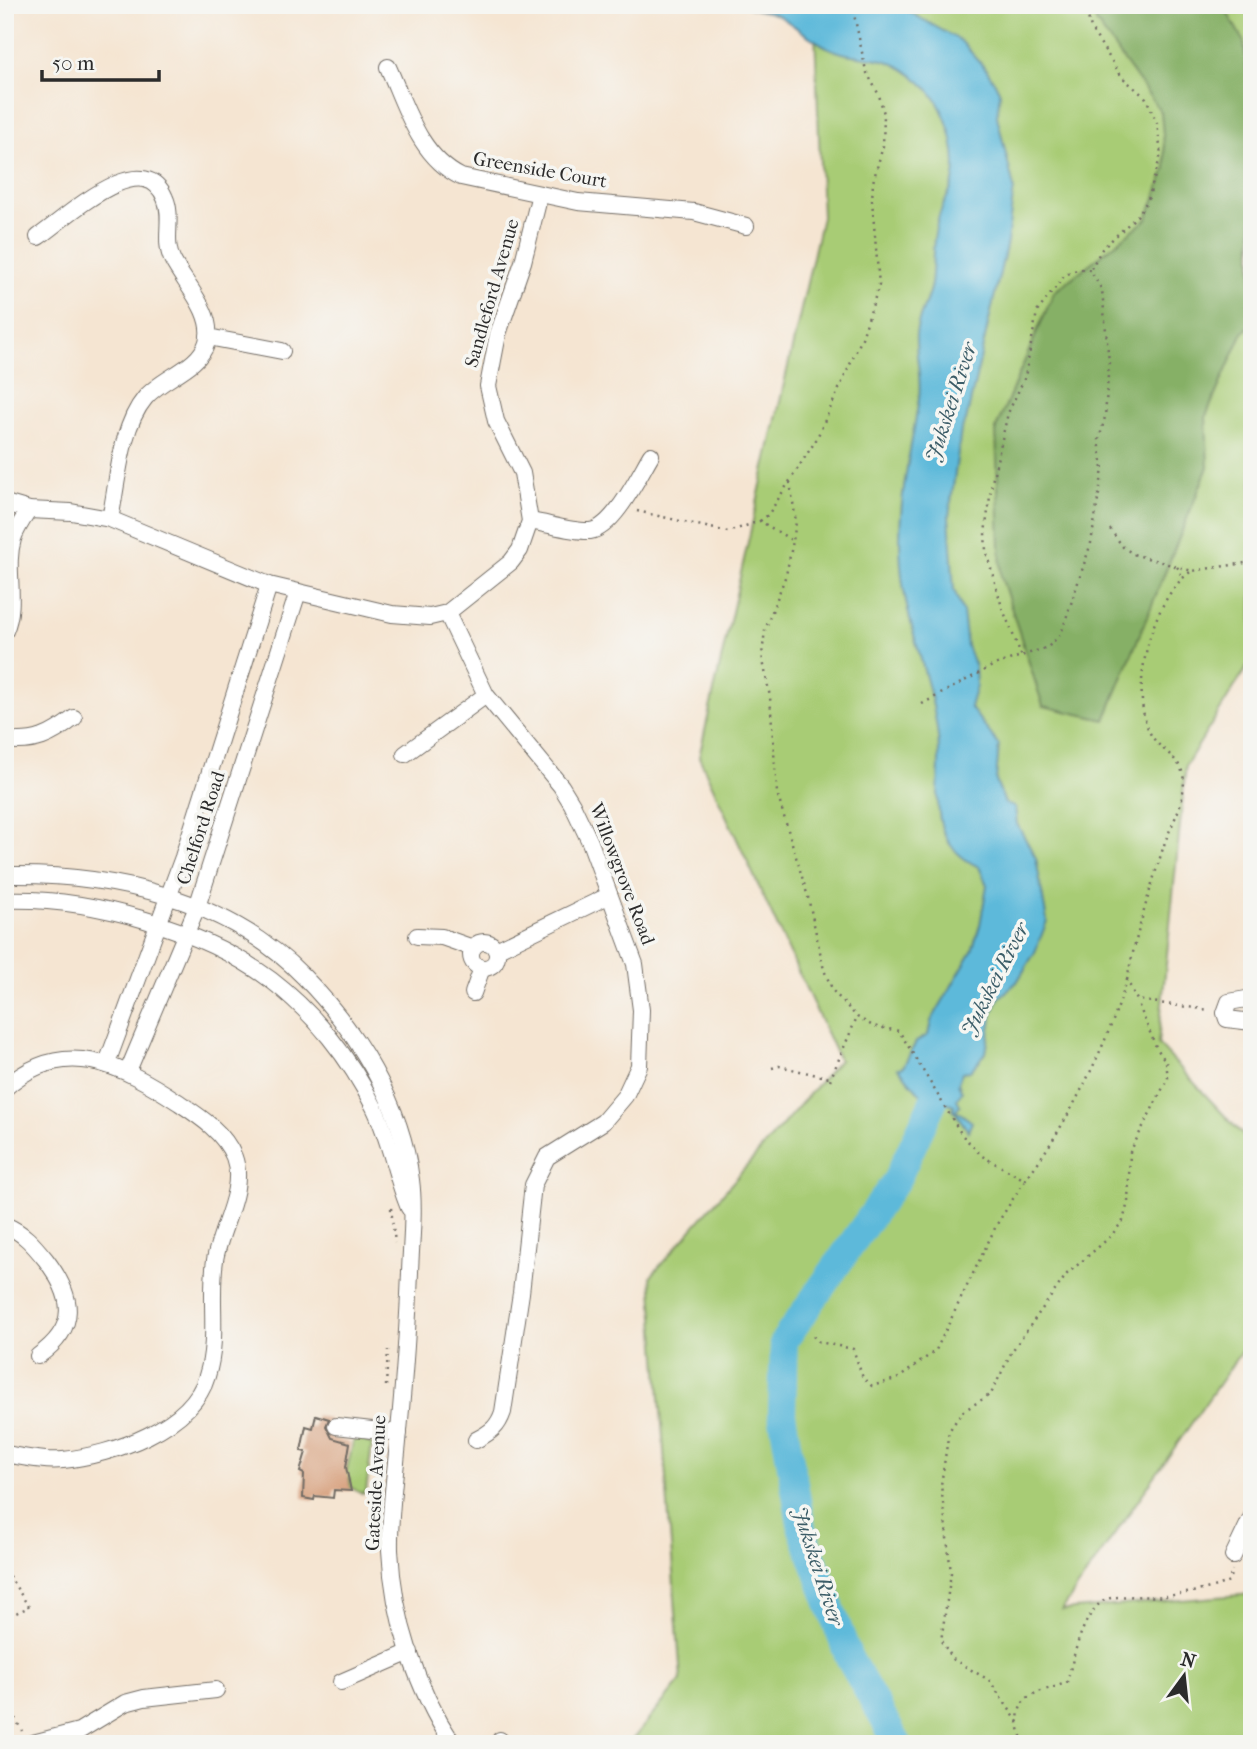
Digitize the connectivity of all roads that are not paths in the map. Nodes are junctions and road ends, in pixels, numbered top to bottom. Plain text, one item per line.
1 (388, 67) dead end
2 (540, 194) junction
3 (746, 226) dead end
4 (38, 237) dead end
5 (208, 337) junction
6 (282, 351) dead end
7 (650, 455) dead end
8 (5, 503) edge
9 (29, 510) junction
10 (110, 519) junction
11 (530, 521) junction
12 (269, 585) junction
13 (298, 592) junction
14 (447, 613) junction
15 (5, 631) edge
16 (486, 695) junction
17 (74, 718) dead end
18 (5, 740) edge
19 (405, 754) dead end
20 (5, 875) edge
21 (608, 896) junction
22 (166, 897) junction
23 (5, 900) edge
24 (197, 907) junction
25 (156, 925) junction
26 (186, 936) junction
27 (417, 936) dead end
28 (473, 948) junction
29 (496, 950) junction
30 (142, 965) junction
31 (482, 968) junction
32 (167, 975) junction
33 (473, 993) dead end
34 (1252, 998) edge
35 (1252, 1022) edge
36 (107, 1063) junction
37 (128, 1071) junction
38 (5, 1088) edge
39 (411, 1213) junction
40 (5, 1225) edge
41 (38, 1356) dead end
42 (336, 1426) dead end
43 (399, 1433) junction
44 (476, 1440) dead end
45 (5, 1454) edge
46 (1252, 1516) edge
47 (1233, 1556) road end
48 (410, 1652) junction
49 (341, 1682) dead end
50 (216, 1690) dead end
51 (25, 1738) edge
52 (453, 1744) edge

1 - 2 street, Greenside Court
2 - 3 street, Greenside Court
2 - 11 street, Sandleford Avenue
4 - 5 street
5 - 6 street
5 - 10 street
7 - 11 street
8 - 9 street
9 - 10 street
9 - 15 street
10 - 12 street
11 - 14 street
12 - 13 street
12 - 22 street, Chelford Road
13 - 14 street
13 - 24 street, Chelford Road
14 - 16 street, Willowgrove Road
16 - 19 street
16 - 21 street, Willowgrove Road
17 - 18 street
20 - 22 street, Gateside Avenue
21 - 29 street
21 - 44 street, Willowgrove Road
22 - 24 street, Gateside Avenue
22 - 25 street, Chelford Road
23 - 25 street, Gateside Avenue
24 - 26 street, Chelford Road
24 - 39 street, Gateside Avenue
25 - 26 street, Gateside Avenue
25 - 30 street, Chelford Road
26 - 32 street, Chelford Road
26 - 39 street, Gateside Avenue
27 - 28 street
28 - 29 street
28 - 31 street
29 - 31 street
30 - 32 street
30 - 36 street, Chelford Road
31 - 33 street
32 - 37 street, Chelford Road
34 - 35 street
36 - 37 street
36 - 38 street
37 - 45 street
39 - 43 street, Gateside Avenue
40 - 41 street
42 - 43 street
43 - 48 street, Gateside Avenue
46 - 47 street
48 - 49 street
48 - 52 street, Gateside Avenue
50 - 51 street

